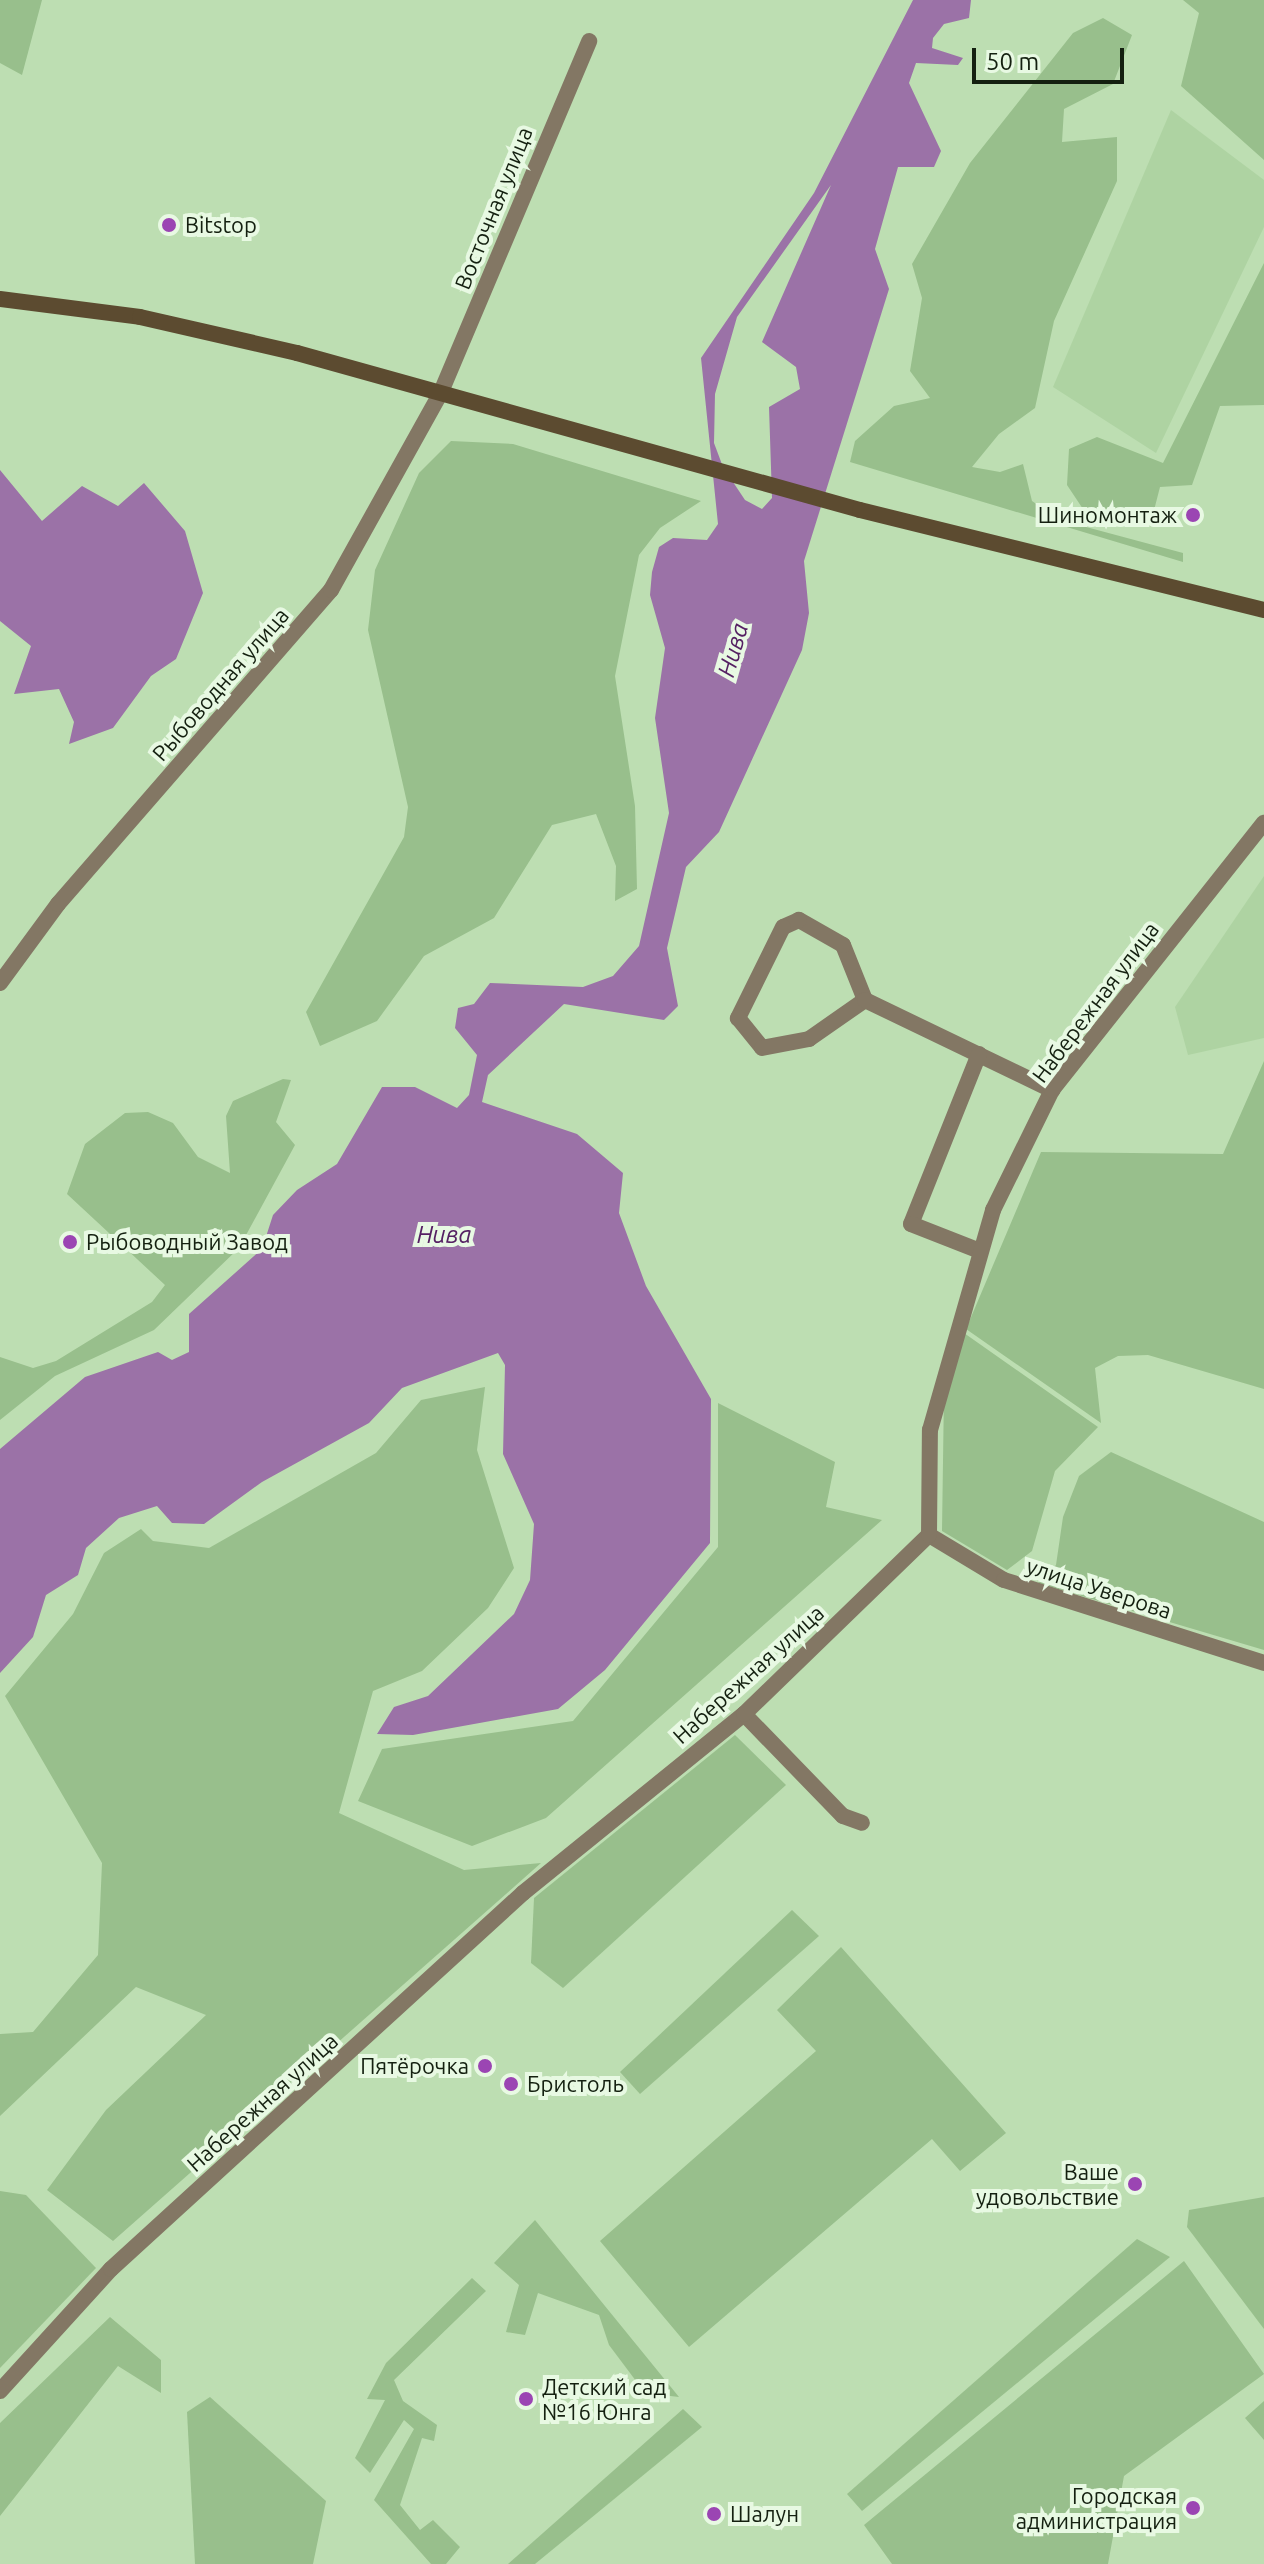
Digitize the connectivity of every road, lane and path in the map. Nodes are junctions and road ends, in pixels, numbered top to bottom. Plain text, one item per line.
1 (589, 41) dead end
2 (0, 299) edge
3 (441, 392) junction
4 (1264, 610) edge
5 (1264, 823) edge
6 (0, 983) edge
7 (865, 1000) junction
8 (979, 1054) junction
9 (1052, 1090) junction
10 (980, 1251) junction
11 (929, 1535) junction
12 (1264, 1663) edge
13 (744, 1714) junction
14 (862, 1823) dead end
15 (0, 2391) edge

1 - 3 street, Восточная улица
2 - 3 main road
3 - 4 main road
3 - 6 street, Рыбоводная улица
5 - 9 street, Набережная улица
7 - 7 street
7 - 8 street
8 - 9 street
8 - 10 street
9 - 10 street, Набережная улица
10 - 11 street, Набережная улица
11 - 12 street, улица Уверова
11 - 13 street, Набережная улица
13 - 14 street
13 - 15 street, Набережная улица

